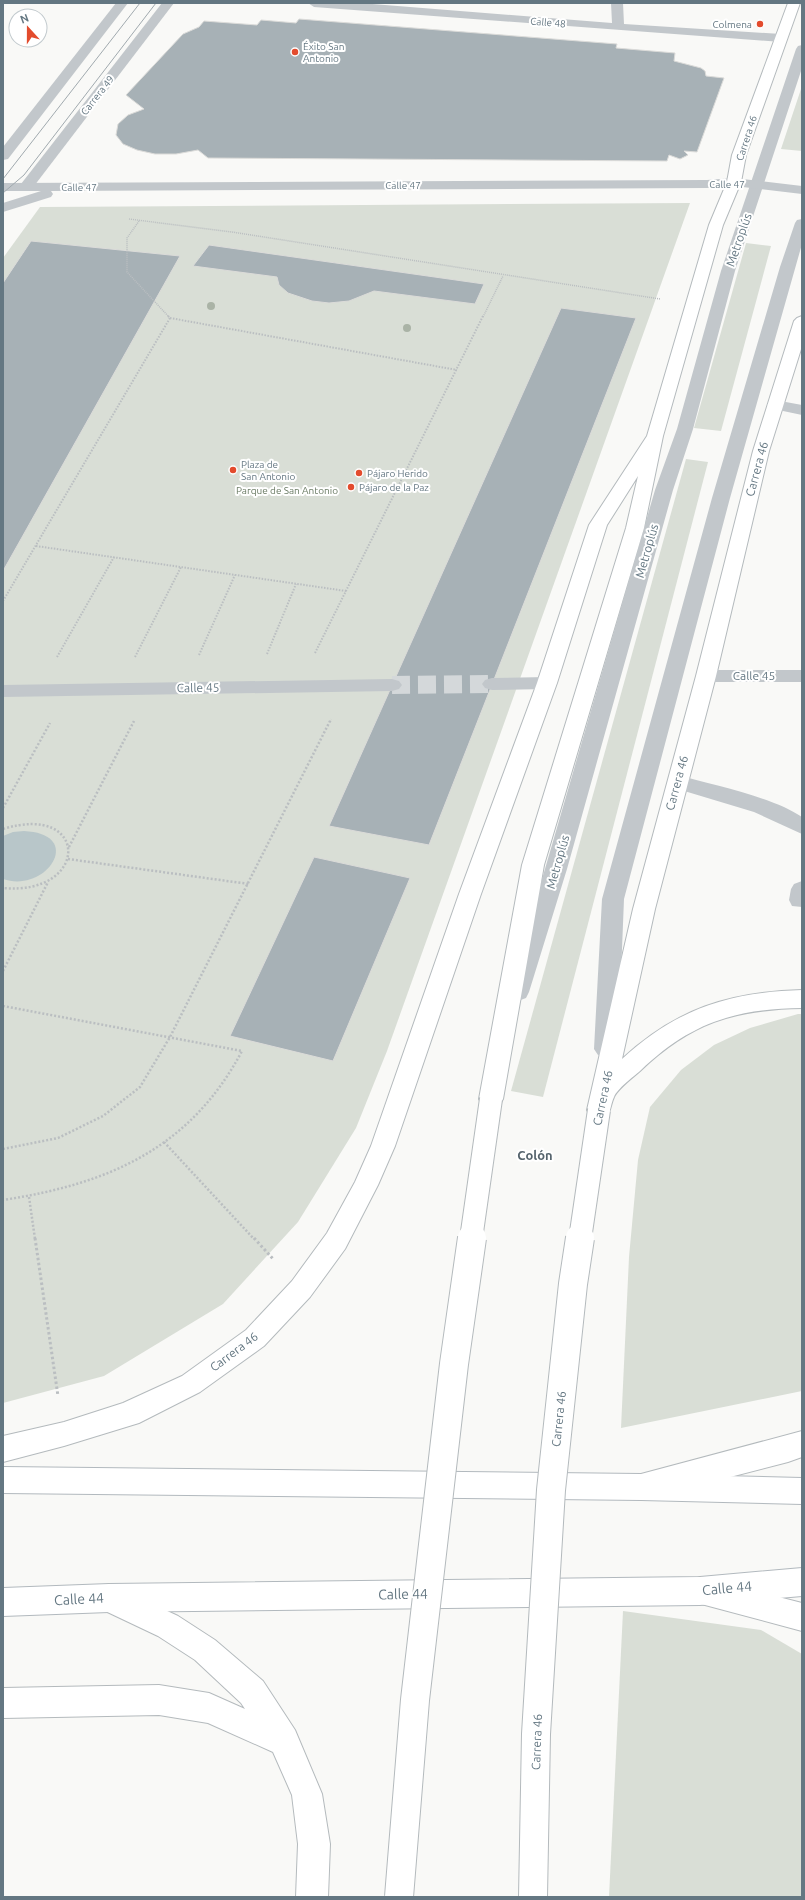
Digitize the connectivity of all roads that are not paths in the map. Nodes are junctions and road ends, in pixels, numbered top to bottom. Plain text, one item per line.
1 (122, 3) edge
2 (168, 3) edge
3 (314, 3) edge
4 (617, 3) edge
5 (794, 3) edge
6 (362, 5) edge
7 (618, 27) junction
8 (781, 38) junction
9 (802, 49) edge
10 (3, 156) edge
11 (734, 182) junction
12 (758, 185) junction
13 (3, 187) edge
14 (26, 187) junction
15 (74, 188) junction
16 (802, 190) edge
17 (3, 208) edge
18 (802, 223) edge
19 (802, 320) edge
20 (775, 405) junction
21 (802, 410) edge
22 (655, 436) junction
23 (706, 676) junction
24 (802, 676) edge
25 (547, 683) junction
26 (492, 684) tunnel mouth
27 (392, 685) tunnel mouth
28 (3, 691) edge
29 (678, 782) junction
30 (802, 827) edge
31 (802, 999) edge
32 (499, 1054) junction
33 (602, 1100) junction
34 (802, 1444) edge
35 (3, 1449) edge
36 (3, 1480) edge
37 (641, 1486) junction
38 (802, 1491) edge
39 (802, 1582) edge
40 (700, 1591) junction
41 (109, 1598) junction
42 (3, 1602) edge
43 (802, 1617) edge
44 (3, 1703) edge
45 (284, 1741) junction
46 (312, 1897) edge
47 (399, 1897) edge
48 (533, 1897) edge

1 - 10 street
2 - 14 street, Carrera 49
3 - 6 street, Calle 48
4 - 7 street
5 - 8 main road, Carrera 46
6 - 7 street, Calle 48
7 - 8 street, Calle 48
8 - 11 main road, Carrera 46
9 - 12 street, Metroplús
11 - 12 street, Calle 47
11 - 15 street, Calle 47
11 - 22 main road, Carrera 46
12 - 16 street, Calle 47
12 - 32 street, Metroplús
13 - 14 street, Calle 47
14 - 15 street, Calle 47
15 - 17 street
18 - 33 street
19 - 20 main road, Carrera 46
20 - 21 street
20 - 23 main road, Carrera 46
22 - 25 main road, Carrera 46
22 - 32 main road, Carrera 46
23 - 24 street, Calle 45
23 - 29 main road, Carrera 46
25 - 26 street
25 - 35 main road, Carrera 46
27 - 28 street, Calle 45
29 - 30 street
29 - 33 main road, Carrera 46
31 - 33 main road
32 - 47 main road, Carrera 46, bridge
33 - 48 main road, Carrera 46, bridge
34 - 37 main road
36 - 37 main road
37 - 38 main road
39 - 40 main road, Calle 44
40 - 41 main road, Calle 44
40 - 43 main road
41 - 42 main road, Calle 44
41 - 45 main road
44 - 45 main road
45 - 46 main road

